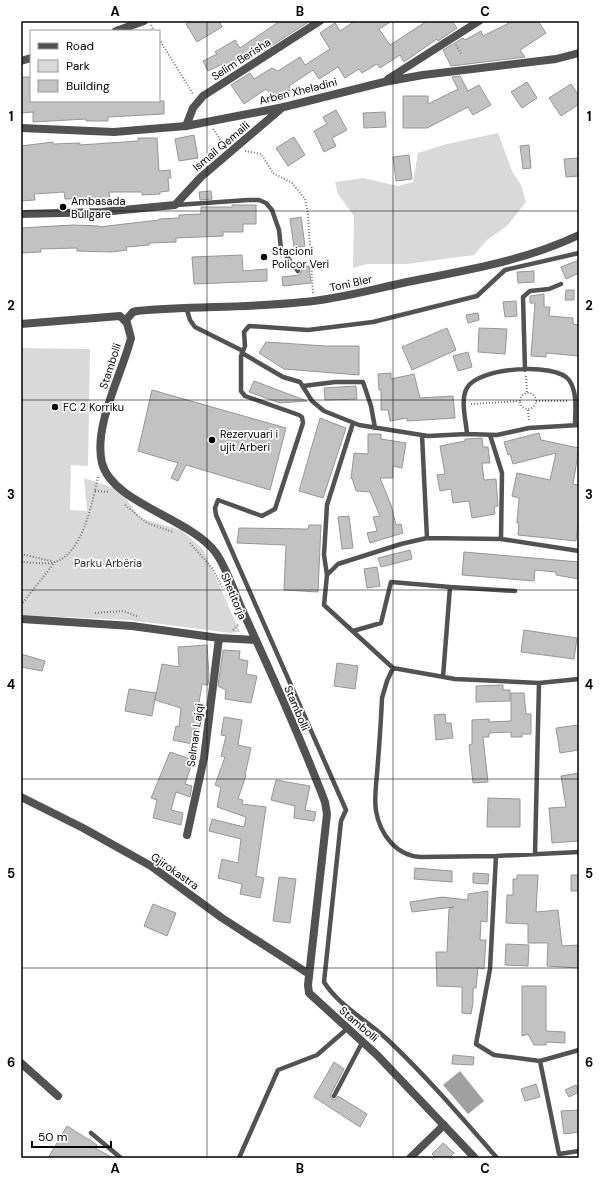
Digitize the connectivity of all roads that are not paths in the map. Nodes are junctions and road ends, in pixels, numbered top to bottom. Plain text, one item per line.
1 (144, 21) edge
2 (320, 21) edge
3 (479, 21) edge
4 (119, 30) edge
5 (579, 53) edge
6 (384, 82) junction
7 (284, 107) junction
8 (186, 126) junction
9 (21, 128) edge
10 (175, 205) junction
11 (21, 214) edge
12 (579, 234) edge
13 (579, 253) edge
14 (298, 271) dead end
15 (561, 284) dead end
16 (186, 307) junction
17 (122, 318) junction
18 (21, 324) edge
19 (242, 353) junction
20 (525, 370) junction
21 (303, 386) junction
22 (353, 423) junction
23 (577, 425) edge
24 (375, 428) junction
25 (467, 434) junction
26 (422, 435) junction
27 (490, 435) junction
28 (427, 538) junction
29 (501, 539) junction
30 (579, 551) edge
31 (327, 575) junction
32 (450, 587) junction
33 (515, 592) dead end
34 (21, 619) edge
35 (353, 631) junction
36 (219, 638) junction
37 (256, 640) junction
38 (393, 668) junction
39 (443, 677) junction
40 (579, 680) edge
41 (539, 683) junction
42 (21, 797) edge
43 (187, 835) dead end
44 (579, 852) edge
45 (535, 854) junction
46 (496, 856) junction
47 (309, 974) junction
48 (348, 1028) junction
49 (363, 1041) junction
50 (579, 1050) edge
51 (540, 1062) junction
52 (21, 1063) edge
53 (58, 1096) dead end
54 (334, 1096) dead end
55 (444, 1125) junction
56 (91, 1133) dead end
57 (579, 1151) edge
58 (121, 1158) edge
59 (239, 1158) edge
60 (410, 1158) edge
61 (474, 1158) edge
62 (498, 1158) edge

1 - 4 street
2 - 8 street, Selim Berisha
3 - 6 street
5 - 6 street, Arben Xheladini
6 - 7 street, Arben Xheladini
7 - 8 street, Arben Xheladini
7 - 10 street, Ismail Qemaili
8 - 9 street, Arben Xheladini
10 - 11 street
10 - 14 lane
12 - 16 street, Toni Bler
13 - 19 lane
15 - 20 lane
16 - 17 street, Toni Bler
16 - 19 lane
17 - 18 street, Toni Bler
17 - 37 street, Stambolli
19 - 21 lane
19 - 62 lane
20 - 23 lane
20 - 25 lane
21 - 22 lane
21 - 24 lane
22 - 24 lane
22 - 31 lane
23 - 27 lane
24 - 26 lane
25 - 26 lane
25 - 27 lane
26 - 28 lane
27 - 29 lane
28 - 29 lane
28 - 31 lane
29 - 30 lane
31 - 35 lane
32 - 33 lane
32 - 35 lane
32 - 39 lane
34 - 36 street
35 - 38 lane
36 - 37 street
36 - 43 street, Selman Lajqi
37 - 47 street, Stambolli
38 - 39 lane
38 - 46 lane
39 - 41 lane
40 - 41 lane
41 - 45 lane
42 - 47 street, Gjirokastra
44 - 45 lane
45 - 46 lane
46 - 51 lane
47 - 48 street, Stambolli
48 - 49 street, Stambolli
48 - 59 lane
49 - 54 lane
49 - 55 street, Stambolli
50 - 51 lane
51 - 57 lane
52 - 53 street
55 - 60 street
55 - 61 street, Stambolli
56 - 58 lane

